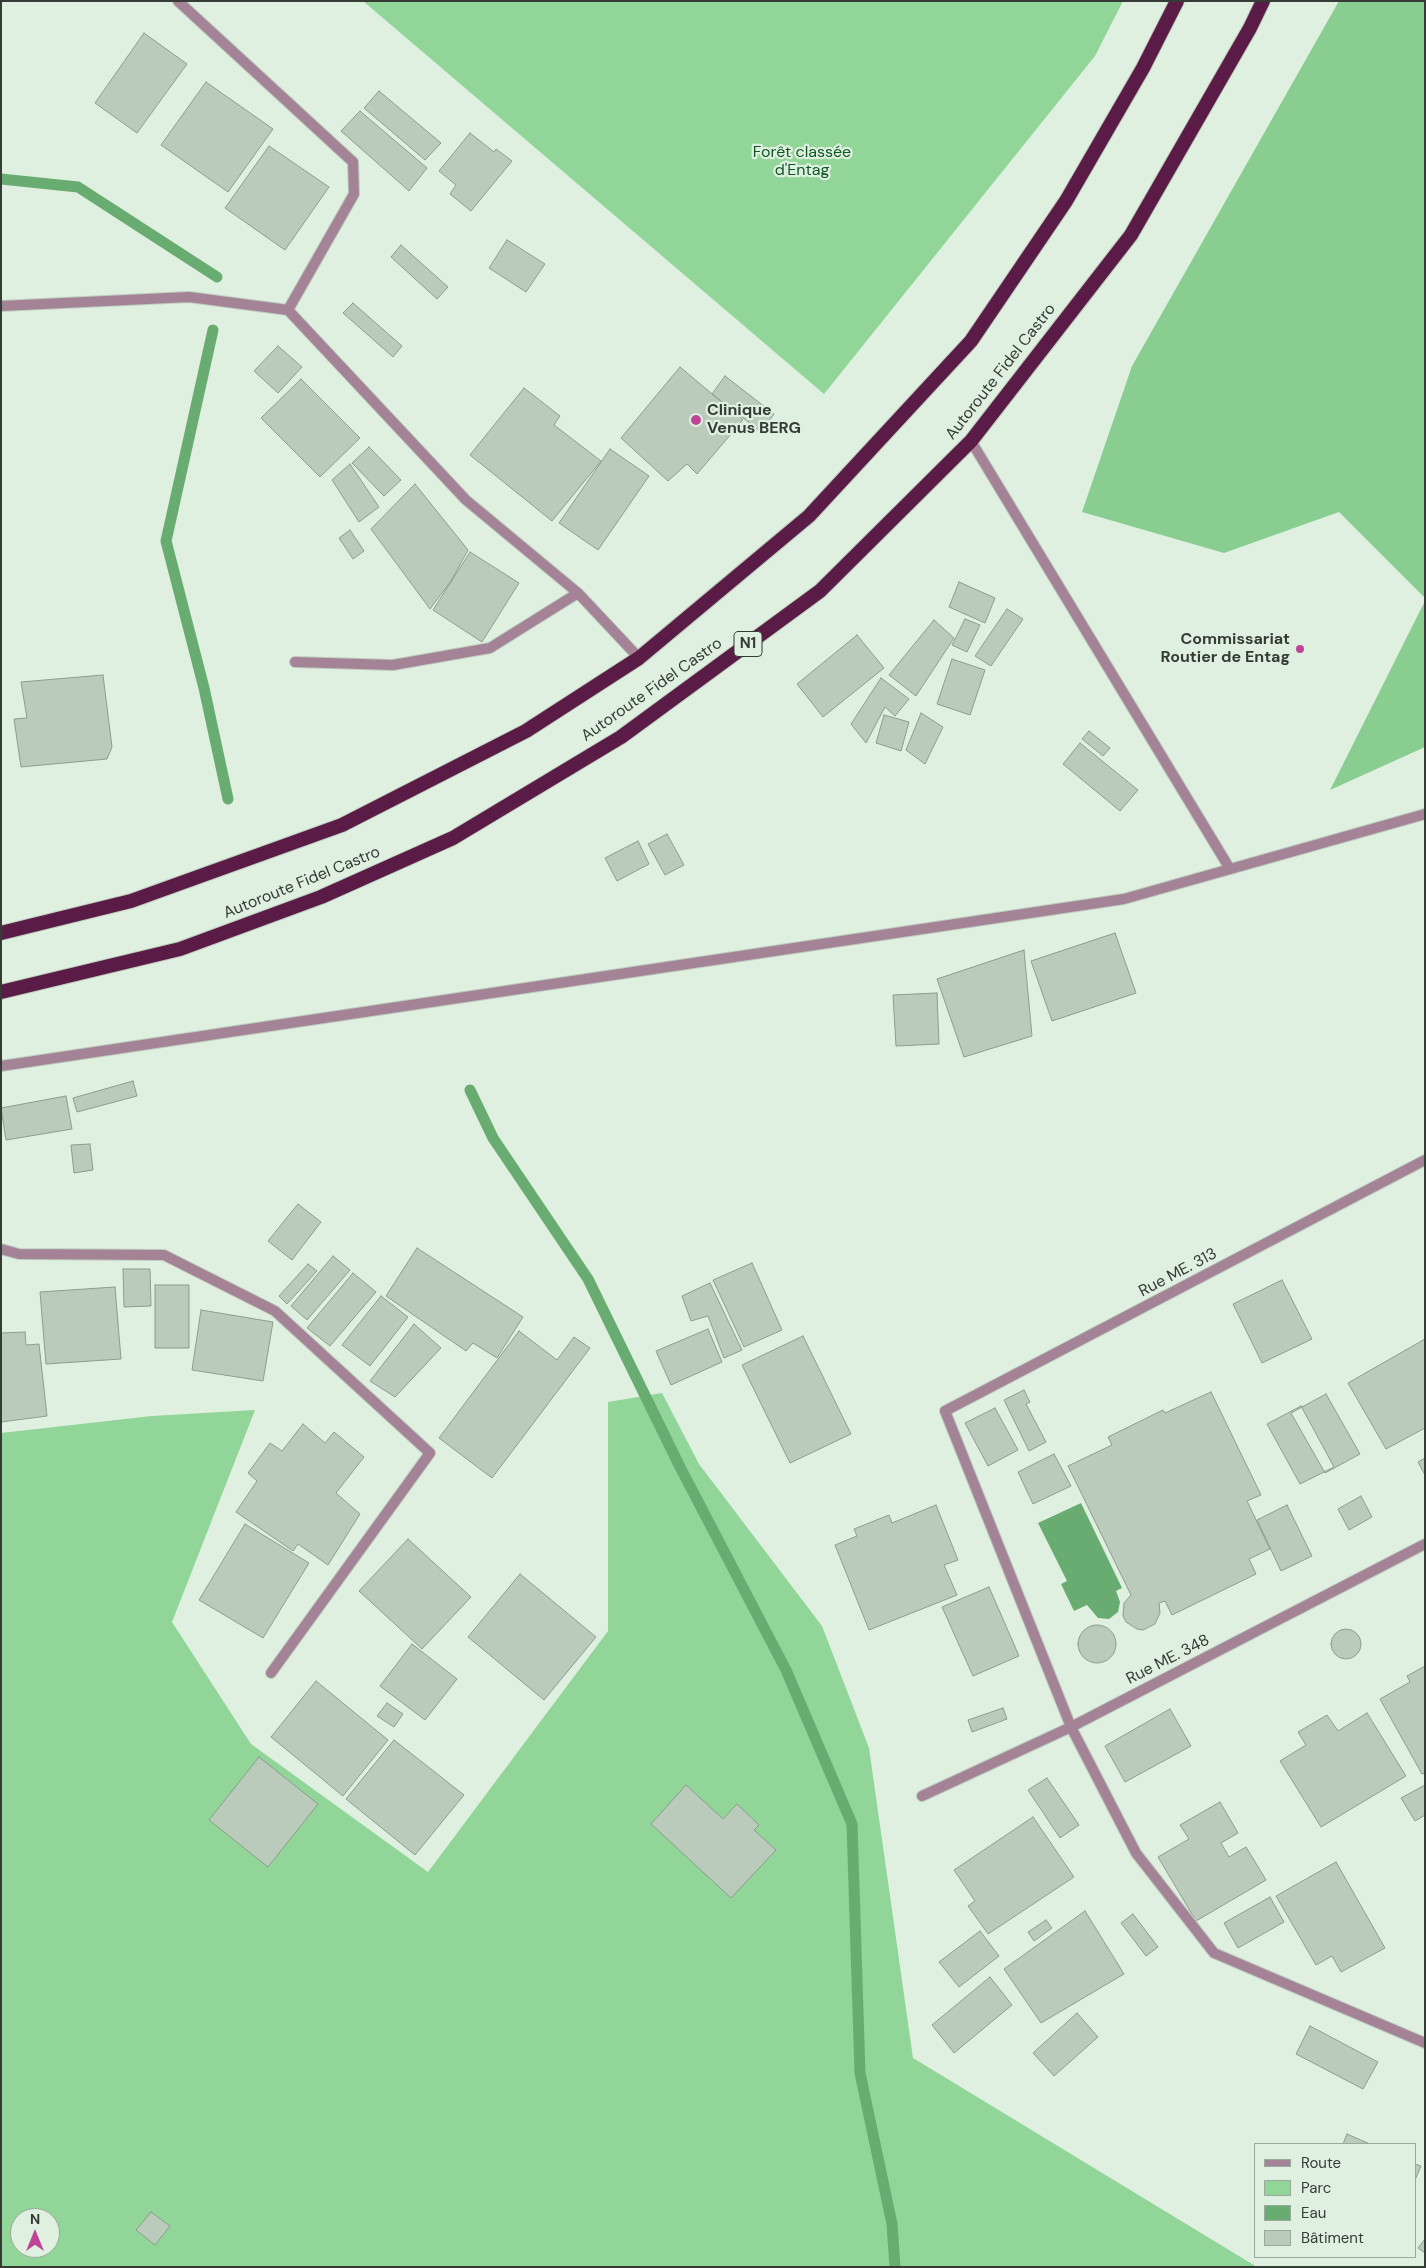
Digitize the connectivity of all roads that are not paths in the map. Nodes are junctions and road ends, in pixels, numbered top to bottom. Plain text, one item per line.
1 (178, 1) edge
2 (1177, 1) edge
3 (1263, 1) edge
4 (1, 306) edge
5 (288, 310) junction
6 (971, 441) junction
7 (578, 593) junction
8 (639, 658) junction
9 (295, 662) dead end
10 (1425, 814) edge
11 (1230, 869) junction
12 (1, 933) edge
13 (1, 992) edge
14 (1, 1066) edge
15 (1425, 1160) edge
16 (1, 1249) edge
17 (1425, 1544) edge
18 (271, 1673) dead end
19 (1071, 1727) junction
20 (922, 1796) dead end
21 (1425, 2043) edge

1 - 5 street
2 - 8 highway, Autoroute Fidel Castro
3 - 6 highway, Autoroute Fidel Castro / N1
4 - 5 street
5 - 7 street
6 - 11 street
6 - 13 highway, Autoroute Fidel Castro / N1
7 - 8 street
7 - 9 street
8 - 12 highway, Autoroute Fidel Castro
10 - 11 street
11 - 14 street
15 - 19 street, Rue ME. 313
16 - 18 street
17 - 19 street, Rue ME. 348
19 - 20 street, Rue ME. 348
19 - 21 street

